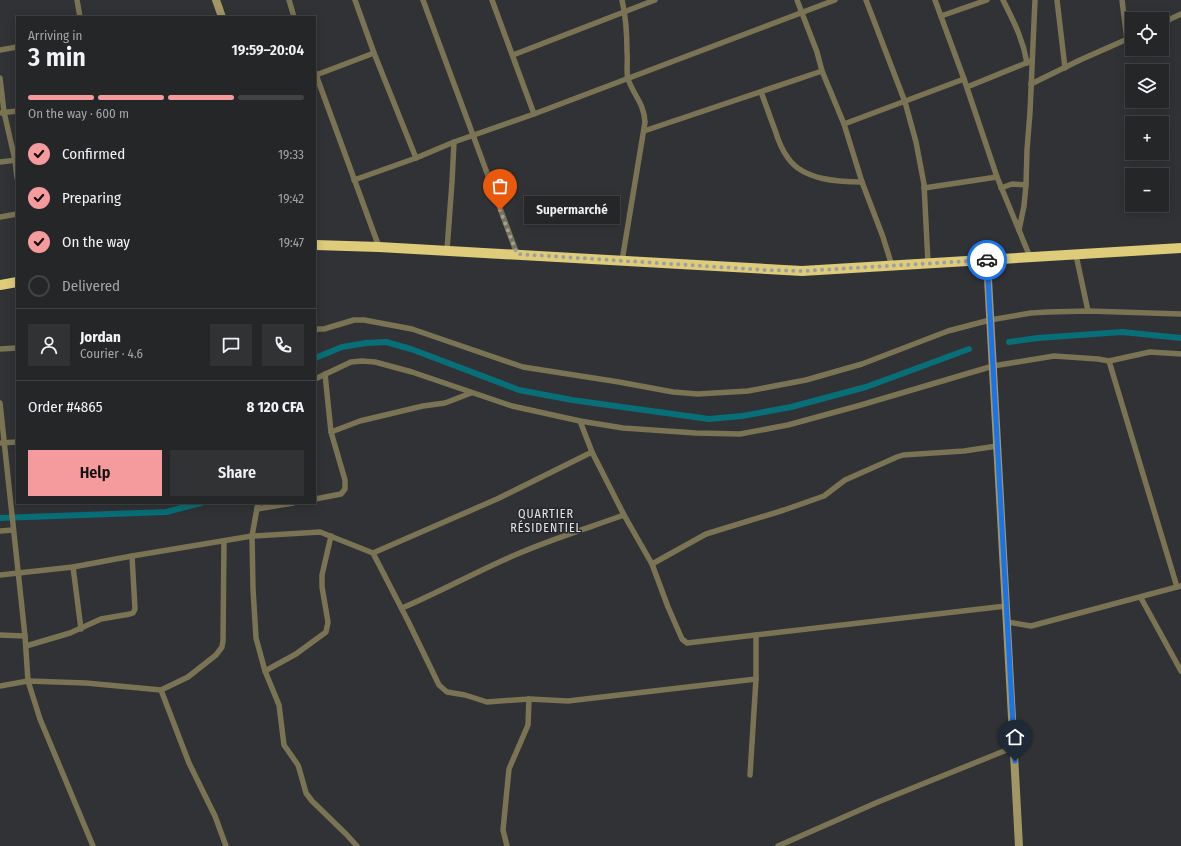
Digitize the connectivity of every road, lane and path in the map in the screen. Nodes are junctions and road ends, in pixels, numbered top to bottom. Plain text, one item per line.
1 (77, 0) edge
2 (216, 0) edge
3 (288, 0) edge
4 (355, 0) edge
5 (423, 0) edge
6 (492, 0) edge
7 (622, 0) edge
8 (655, 0) edge
9 (797, 0) edge
10 (835, 0) edge
11 (866, 0) edge
12 (935, 0) edge
13 (987, 0) edge
14 (1004, 0) edge
15 (1035, 0) edge
16 (1057, 0) edge
17 (1122, 0) edge
18 (624, 12) junction
19 (802, 12) junction
20 (1181, 14) edge
21 (80, 16) edge
22 (222, 16) edge
23 (294, 16) edge
24 (941, 16) junction
25 (1125, 17) edge
26 (1169, 20) edge
27 (1125, 41) edge
28 (16, 48) edge
29 (0, 50) edge
30 (374, 53) junction
31 (513, 55) junction
32 (1029, 62) junction
33 (1065, 68) junction
34 (822, 71) junction
35 (316, 74) edge
36 (0, 78) edge
37 (628, 78) junction
38 (964, 79) junction
39 (1031, 84) junction
40 (967, 87) junction
41 (761, 92) junction
42 (905, 102) junction
43 (16, 111) edge
44 (2, 113) edge
45 (534, 114) junction
46 (844, 124) junction
47 (644, 131) junction
48 (472, 135) junction
49 (454, 142) junction
50 (416, 158) junction
51 (16, 160) edge
52 (0, 162) edge
53 (997, 177) junction
54 (354, 180) junction
55 (862, 182) junction
56 (1026, 185) junction
57 (924, 188) junction
58 (1001, 188) junction
59 (16, 214) edge
60 (0, 218) edge
61 (1019, 230) junction
62 (316, 245) edge
63 (379, 247) junction
64 (1181, 248) edge
65 (447, 250) junction
66 (517, 254) junction
67 (1076, 255) junction
68 (1030, 257) junction
69 (987, 260) junction
70 (622, 261) junction
71 (928, 263) junction
72 (892, 266) junction
73 (16, 282) edge
74 (0, 285) edge
75 (1088, 311) junction
76 (1181, 314) edge
77 (990, 320) junction
78 (316, 328) edge
79 (16, 348) edge
80 (0, 349) edge
81 (1181, 354) edge
82 (1109, 361) junction
83 (993, 366) junction
84 (325, 374) junction
85 (316, 378) edge
86 (471, 393) junction
87 (0, 403) edge
88 (580, 421) junction
89 (331, 432) junction
90 (16, 442) edge
91 (2, 443) edge
92 (997, 446) junction
93 (592, 452) junction
94 (316, 499) edge
95 (258, 504) edge
96 (287, 504) edge
97 (257, 509) junction
98 (624, 515) junction
99 (13, 530) junction
100 (0, 531) edge
101 (252, 536) junction
102 (331, 536) junction
103 (224, 542) junction
104 (373, 553) junction
105 (132, 556) junction
106 (652, 564) junction
107 (73, 567) junction
108 (18, 572) junction
109 (0, 574) edge
110 (1179, 587) edge
111 (1141, 598) junction
112 (1006, 606) junction
113 (402, 608) junction
114 (1007, 622) junction
115 (81, 629) junction
116 (0, 635) edge
117 (756, 635) junction
118 (25, 636) junction
119 (26, 646) junction
120 (265, 671) junction
121 (1181, 671) edge
122 (756, 679) junction
123 (28, 681) junction
124 (0, 686) edge
125 (161, 690) junction
126 (529, 699) junction
127 (1014, 747) junction
128 (750, 775) dead end
129 (93, 846) edge
130 (226, 846) edge
131 (357, 846) edge
132 (507, 846) edge
133 (778, 846) edge
134 (1020, 846) edge

1 - 21 street
2 - 22 main road
3 - 23 street
4 - 30 street
5 - 48 street
6 - 31 street
7 - 18 street
8 - 18 street
9 - 19 street
10 - 19 street
11 - 42 street
12 - 24 street
13 - 24 street
14 - 32 street
15 - 32 street
16 - 33 street
17 - 25 street
18 - 31 street
18 - 37 street
19 - 34 street
19 - 37 street
20 - 26 street
24 - 38 street
27 - 33 street
28 - 29 street
30 - 35 street
30 - 50 street
31 - 45 street
32 - 39 street
32 - 40 street
33 - 39 street
34 - 41 street
34 - 46 street
35 - 54 street
36 - 44 street
37 - 45 street
37 - 47 street
38 - 40 street
38 - 42 street
39 - 56 street
40 - 53 street
41 - 47 street
41 - 55 street
42 - 46 street
42 - 57 street
43 - 44 street
44 - 51 street
45 - 48 street
46 - 55 street
47 - 70 street
48 - 49 street
48 - 66 street
49 - 50 street
49 - 65 street
50 - 54 street
51 - 52 street
53 - 57 street
53 - 58 street
54 - 63 street
55 - 72 street
56 - 58 street
56 - 61 street
57 - 71 street
58 - 61 street
59 - 60 street
61 - 68 street
62 - 63 highway
63 - 65 highway
64 - 67 highway
65 - 66 highway
66 - 70 highway
67 - 68 highway
67 - 75 street
68 - 69 highway
69 - 71 highway
69 - 77 main road
70 - 72 highway
71 - 72 highway
73 - 74 highway
75 - 76 street
75 - 77 street
77 - 78 street
77 - 83 main road
79 - 80 street
81 - 82 street
82 - 83 street
82 - 110 street
83 - 88 street
83 - 92 main road
84 - 85 street
84 - 86 street
84 - 89 street
86 - 88 street
86 - 89 street
87 - 91 street
88 - 93 street
89 - 94 street
90 - 91 street
91 - 99 street
92 - 106 street
92 - 112 main road
93 - 98 street
93 - 104 street
95 - 97 street
96 - 97 street
97 - 101 street
98 - 106 street
98 - 113 street
99 - 100 street
99 - 108 street
101 - 102 street
101 - 103 street
101 - 120 street
102 - 104 street
102 - 120 street
103 - 105 street
103 - 125 street
104 - 113 street
105 - 107 street
105 - 115 street
106 - 117 street
107 - 108 street
107 - 115 street
108 - 109 street
108 - 118 street
110 - 111 street
111 - 114 street
111 - 121 street
112 - 114 main road
112 - 117 street
113 - 126 street
114 - 127 main road
115 - 119 street
116 - 118 street
117 - 122 street
118 - 119 street
119 - 123 street
120 - 131 street
122 - 126 street
122 - 128 street
123 - 124 street
123 - 125 street
123 - 129 street
125 - 130 street
126 - 132 street
127 - 133 street
127 - 134 main road

